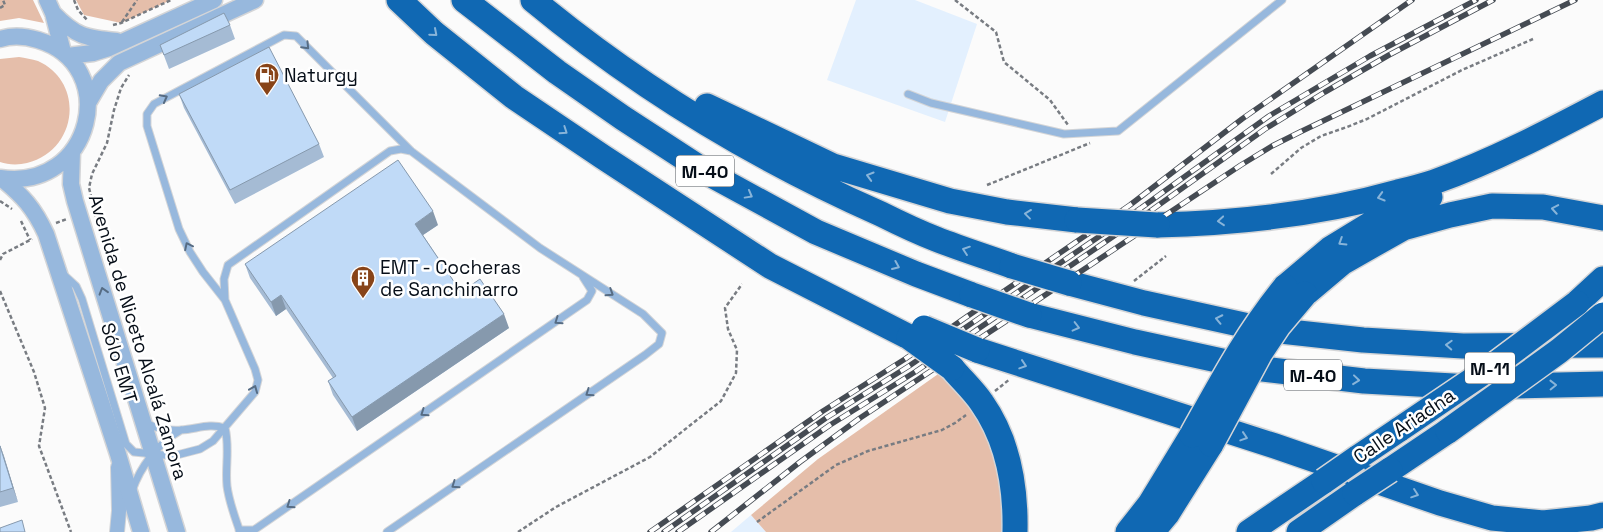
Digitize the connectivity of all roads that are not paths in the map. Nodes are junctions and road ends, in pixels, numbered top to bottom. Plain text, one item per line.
1 (214, 0) edge
2 (255, 0) edge
3 (399, 0) edge
4 (449, 0) edge
5 (464, 0) edge
6 (533, 0) edge
7 (1282, 0) edge
8 (50, 6) edge
9 (0, 39) edge
10 (122, 42) junction
11 (65, 54) junction
12 (619, 64) junction
13 (908, 94) dead end
14 (88, 103) junction
15 (1603, 103) edge
16 (1603, 108) edge
17 (411, 151) junction
18 (72, 152) junction
19 (706, 172) junction
20 (0, 178) edge
21 (1603, 218) edge
22 (58, 271) junction
23 (581, 274) junction
24 (1603, 278) edge
25 (1295, 290) junction
26 (225, 300) junction
27 (1603, 315) edge
28 (917, 332) junction
29 (1603, 345) edge
30 (1603, 384) edge
31 (143, 422) junction
32 (225, 428) junction
33 (180, 430) junction
34 (1202, 439) junction
35 (118, 454) junction
36 (153, 454) junction
37 (130, 496) junction
38 (1603, 515) edge
39 (239, 531) edge
40 (117, 532) edge
41 (141, 532) edge
42 (177, 532) edge
43 (387, 532) edge
44 (1015, 532) edge
45 (1128, 532) edge
46 (1152, 532) edge
47 (1249, 532) edge
48 (1299, 532) edge

1 - 10 street
2 - 14 street
3 -> 28 highway
4 - 19 highway
5 - 19 highway, M-40
6 - 12 highway, M-40
7 - 13 lane
8 - 10 street
8 - 11 street
9 - 11 street
10 - 11 street
11 - 14 street
15 -> 12 highway, bridge
29 -> 12 highway, M-40, bridge
14 - 18 street
16 -> 25 highway
17 - 23 lane
17 - 26 lane
26 -> 17 lane
18 - 20 street
31 -> 18 street, Avenida de Niceto Alcalá Zamora
19 -> 30 highway, M-40, bridge
20 - 22 street
21 -> 25 highway
22 - 35 street
22 - 36 lane, Sólo EMT
23 -> 39 lane
23 -> 43 lane
24 - 47 highway, Calle Ariadna / M-11, bridge
25 - 34 highway, bridge
32 -> 26 lane, Sólo EMT
27 - 48 highway, Calle Ariadna / M-11, bridge
28 -> 38 highway, bridge
28 - 44 highway, bridge
31 - 33 lane
31 - 36 street, Avenida de Niceto Alcalá Zamora
32 - 33 lane
32 - 36 lane, Sólo EMT
32 - 39 lane
33 - 36 lane
34 - 45 highway
34 - 46 highway
35 - 37 street
35 - 40 street
36 - 37 lane
36 - 42 street, Avenida de Niceto Alcalá Zamora
37 - 41 street

